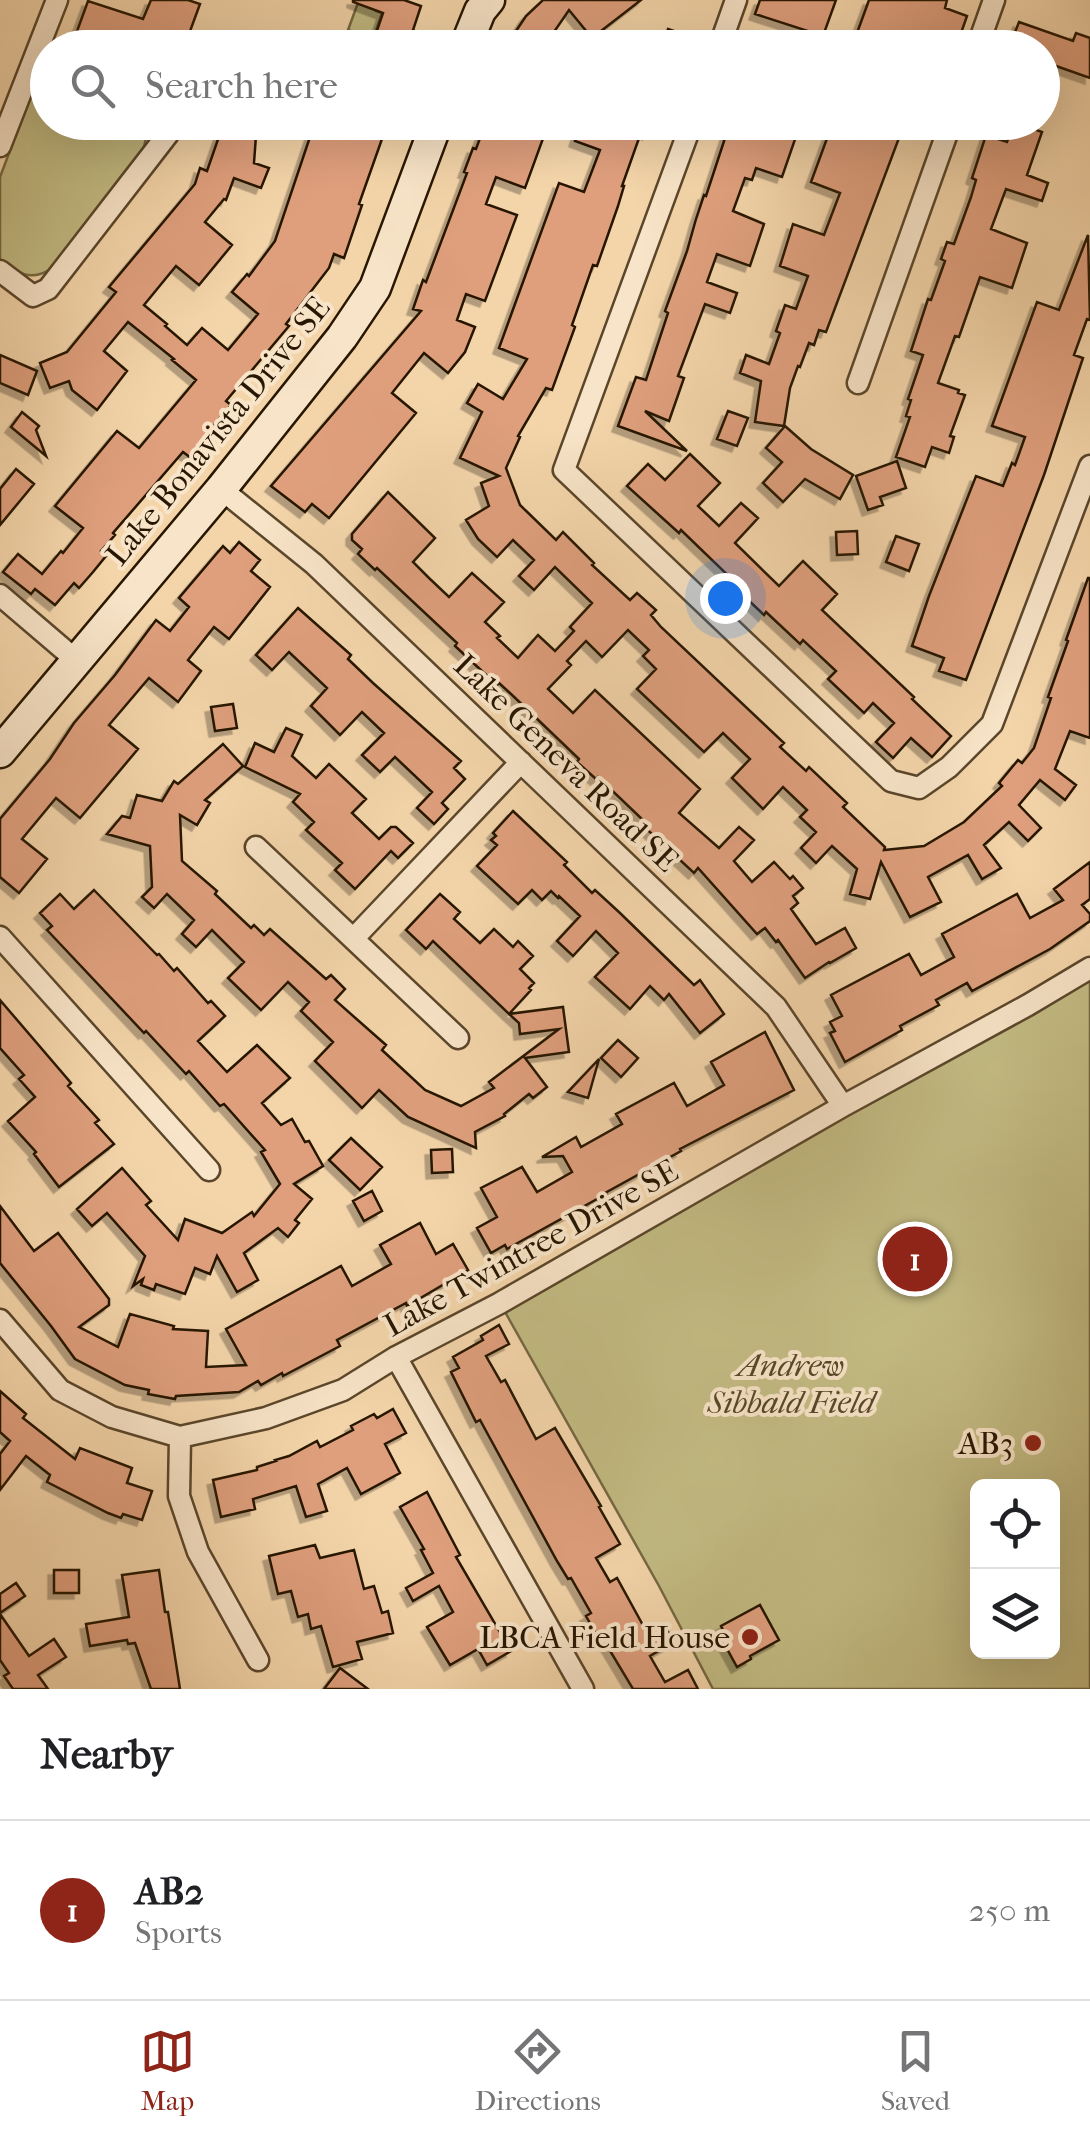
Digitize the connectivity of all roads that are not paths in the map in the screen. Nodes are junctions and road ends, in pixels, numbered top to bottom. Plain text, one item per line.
1 (57, 0) edge
2 (736, 0) edge
3 (994, 0) edge
4 (479, 4) edge
5 (49, 30) edge
6 (471, 30) edge
7 (725, 30) edge
8 (984, 30) edge
9 (30, 85) edge
10 (163, 140) edge
11 (430, 140) edge
12 (685, 140) edge
13 (945, 140) edge
14 (0, 146) edge
15 (0, 271) edge
16 (858, 383) dead end
17 (1090, 466) edge
18 (220, 489) junction
19 (0, 596) edge
20 (76, 660) junction
21 (0, 752) edge
22 (521, 762) junction
23 (256, 846) dead end
24 (0, 937) edge
25 (354, 938) junction
26 (1090, 968) edge
27 (458, 1038) dead end
28 (842, 1106) junction
29 (209, 1170) dead end
30 (0, 1320) edge
31 (396, 1357) junction
32 (180, 1437) junction
33 (258, 1660) dead end
34 (583, 1689) edge

1 - 5 street
2 - 7 street
3 - 8 street
4 - 6 street
9 - 14 street
10 - 15 street
11 - 18 street, Lake Bonavista Drive SE
12 - 17 street
13 - 16 street
18 - 20 street, Lake Bonavista Drive SE
18 - 22 street, Lake Geneva Road SE
19 - 20 street
20 - 21 street, Lake Bonavista Drive SE
22 - 25 street
22 - 28 street, Lake Geneva Road SE
23 - 25 street
24 - 29 street
25 - 27 street
26 - 28 street, Lake Twintree Drive SE
28 - 31 street, Lake Twintree Drive SE
30 - 32 street, Lake Twintree Drive SE
31 - 32 street, Lake Twintree Drive SE
31 - 34 street
32 - 33 street

